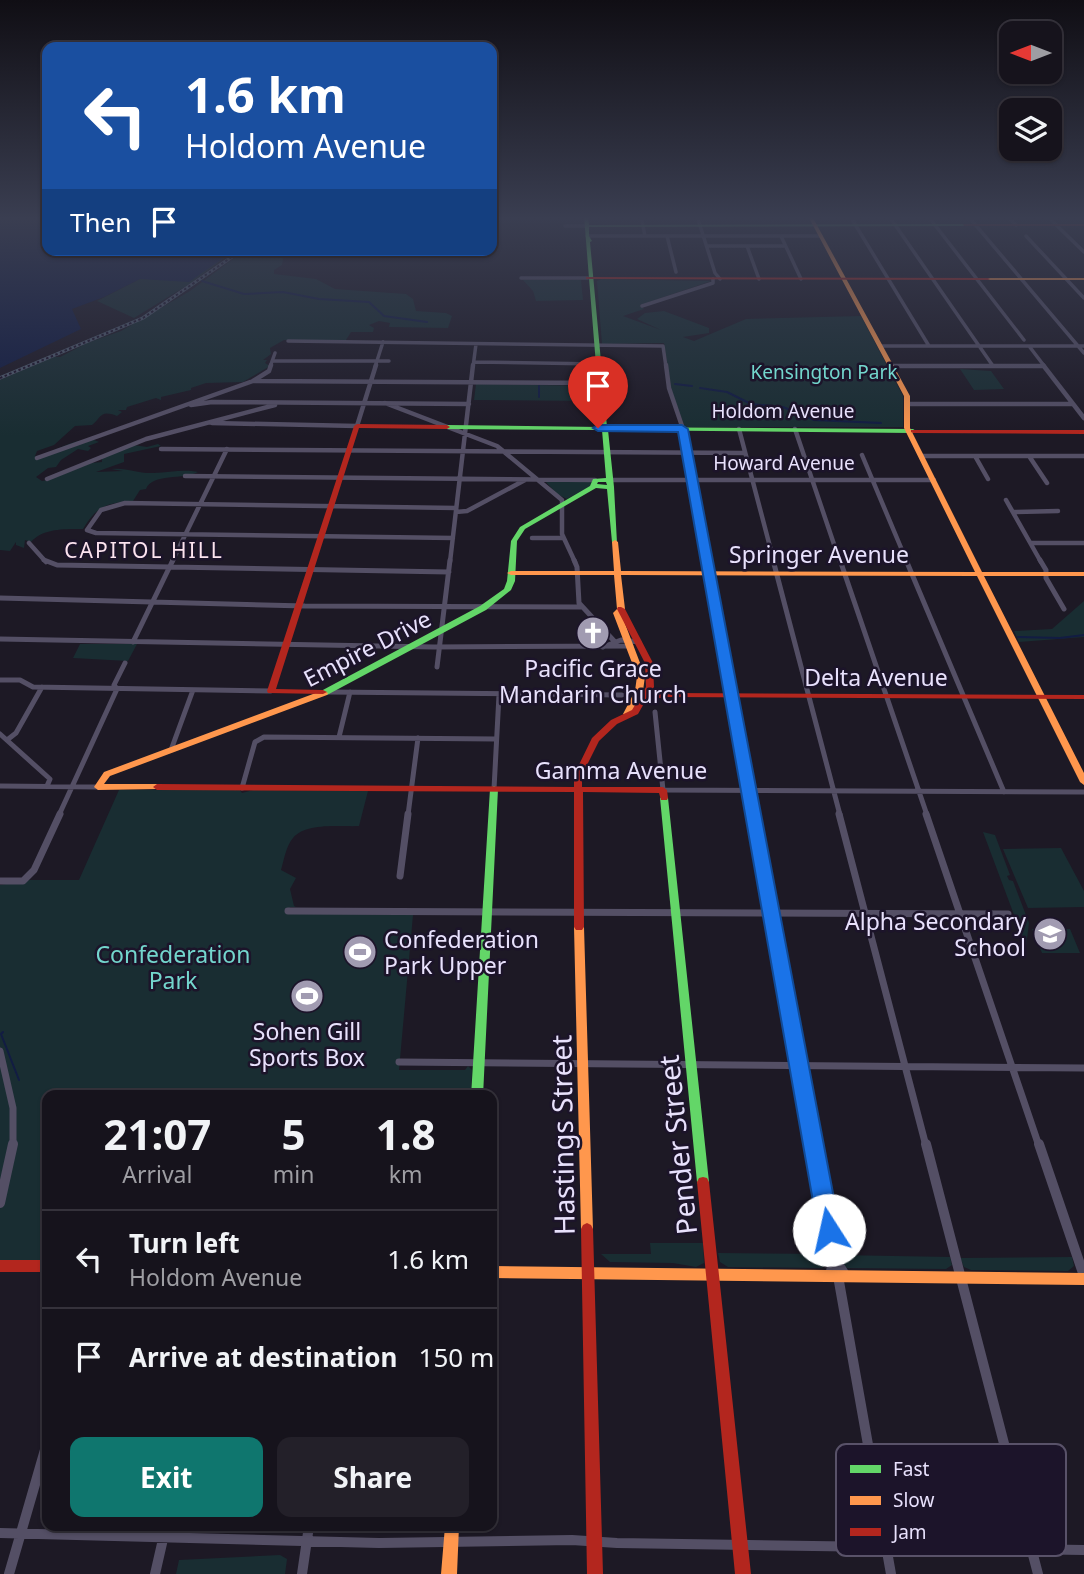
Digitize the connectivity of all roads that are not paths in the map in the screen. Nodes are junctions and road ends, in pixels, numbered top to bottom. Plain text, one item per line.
1 (594, 289) edge
2 (692, 289) edge
3 (850, 289) edge
4 (894, 289) edge
5 (940, 289) edge
6 (986, 289) edge
7 (1031, 289) edge
8 (642, 306) dead end
9 (1024, 340) dead end
10 (288, 341) dead end
11 (383, 342) junction
12 (476, 344) junction
13 (598, 345) junction
14 (880, 346) junction
15 (929, 346) junction
16 (979, 346) junction
17 (1029, 346) junction
18 (1081, 346) edge
19 (275, 353) dead end
20 (1084, 353) edge
21 (272, 361) junction
22 (377, 361) junction
23 (389, 361) dead end
24 (474, 362) junction
25 (600, 364) junction
26 (891, 366) junction
27 (993, 366) junction
28 (1044, 366) junction
29 (253, 381) junction
30 (370, 382) junction
31 (471, 383) junction
32 (601, 383) junction
33 (282, 403) junction
34 (364, 403) junction
35 (185, 404) junction
36 (385, 404) junction
37 (469, 404) junction
38 (908, 404) junction
39 (1073, 404) junction
40 (1084, 418) edge
41 (210, 422) junction
42 (357, 426) junction
43 (445, 427) junction
44 (605, 428) junction
45 (682, 429) junction
46 (739, 429) junction
47 (795, 429) junction
48 (908, 429) junction
49 (466, 431) junction
50 (1084, 432) edge
51 (161, 449) dead end
52 (227, 449) junction
53 (349, 451) junction
54 (464, 452) junction
55 (507, 453) junction
56 (607, 453) junction
57 (687, 453) junction
58 (745, 453) junction
59 (862, 455) dead end
60 (921, 456) junction
61 (975, 456) junction
62 (1029, 456) junction
63 (1084, 456) edge
64 (37, 458) dead end
65 (184, 476) dead end
66 (214, 476) junction
67 (340, 477) junction
68 (461, 479) junction
69 (526, 479) junction
70 (538, 479) junction
71 (988, 479) dead end
72 (47, 480) dead end
73 (692, 480) junction
74 (752, 480) junction
75 (813, 480) junction
76 (873, 480) junction
77 (934, 480) junction
78 (595, 483) junction
79 (610, 483) junction
80 (1046, 483) dead end
81 (1006, 500) dead end
82 (200, 504) junction
83 (562, 504) junction
84 (331, 506) junction
85 (456, 510) junction
86 (1058, 511) dead end
87 (1013, 512) junction
88 (186, 534) junction
89 (321, 537) junction
90 (453, 538) junction
91 (532, 538) dead end
92 (564, 538) junction
93 (29, 543) dead end
94 (1031, 543) junction
95 (1084, 543) edge
96 (169, 567) junction
97 (310, 570) junction
98 (449, 572) junction
99 (617, 572) junction
100 (708, 572) junction
101 (511, 573) junction
102 (578, 573) junction
103 (776, 573) junction
104 (844, 573) junction
105 (911, 573) junction
106 (980, 573) junction
107 (1046, 574) junction
108 (1084, 574) edge
109 (3, 599) edge
110 (152, 603) junction
111 (299, 606) junction
112 (444, 607) junction
113 (581, 607) junction
114 (483, 608) junction
115 (1064, 609) dead end
116 (440, 632) junction
117 (0, 639) edge
118 (133, 642) junction
119 (615, 642) junction
120 (632, 642) junction
121 (286, 645) junction
122 (392, 646) junction
123 (413, 646) junction
124 (439, 647) junction
125 (601, 647) junction
126 (398, 655) junction
127 (125, 663) dead end
128 (437, 667) dead end
129 (0, 680) edge
130 (42, 687) junction
131 (117, 689) junction
132 (193, 690) junction
133 (271, 691) junction
134 (328, 692) junction
135 (350, 692) junction
136 (650, 694) junction
137 (499, 695) junction
138 (622, 695) dead end
139 (731, 696) junction
140 (809, 696) junction
141 (887, 697) junction
142 (964, 697) junction
143 (1084, 697) edge
144 (1042, 698) junction
145 (655, 712) dead end
146 (627, 714) junction
147 (0, 735) edge
148 (339, 737) junction
149 (418, 738) junction
150 (496, 739) junction
151 (7, 740) junction
152 (171, 750) junction
153 (1084, 782) edge
154 (0, 786) edge
155 (47, 786) junction
156 (73, 786) junction
157 (98, 786) junction
158 (242, 788) junction
159 (411, 789) junction
160 (494, 789) junction
161 (576, 790) junction
162 (663, 790) junction
163 (748, 790) junction
164 (834, 790) junction
165 (919, 792) junction
166 (1004, 792) junction
167 (1084, 792) edge
168 (400, 876) dead end
169 (0, 881) edge
170 (288, 911) dead end
171 (487, 911) junction
172 (579, 911) junction
173 (677, 912) junction
174 (771, 913) junction
175 (866, 913) junction
176 (961, 914) junction
177 (1008, 914) dead end
178 (0, 1051) edge
179 (399, 1062) dead end
180 (479, 1063) junction
181 (583, 1063) junction
182 (692, 1066) junction
183 (799, 1066) junction
184 (906, 1067) junction
185 (1012, 1067) junction
186 (1084, 1068) edge
187 (477, 1090) edge
188 (0, 1203) edge
189 (834, 1257) junction
190 (0, 1266) edge
191 (42, 1266) edge
192 (497, 1272) edge
193 (588, 1272) junction
194 (714, 1274) junction
195 (838, 1276) junction
196 (961, 1277) junction
197 (1084, 1278) edge
198 (868, 1444) edge
199 (1004, 1444) edge
200 (42, 1460) edge
201 (308, 1531) edge
202 (452, 1531) edge
203 (165, 1532) edge
204 (0, 1533) edge
205 (21, 1533) junction
206 (307, 1541) junction
207 (451, 1542) junction
208 (595, 1542) junction
209 (740, 1545) junction
210 (836, 1546) edge
211 (1066, 1550) edge
212 (1084, 1550) edge
213 (888, 1556) edge
214 (1033, 1556) edge
215 (9, 1574) edge
216 (156, 1574) edge
217 (302, 1574) edge
218 (449, 1574) edge
219 (595, 1574) edge
220 (743, 1574) edge
221 (891, 1574) edge
222 (1038, 1574) edge

1 - 13 street, Hastings Street
2 - 8 street
3 - 14 street
4 - 15 street
5 - 16 street
6 - 9 street
7 - 18 street
10 - 11 street
11 - 12 street
11 - 22 street
12 - 13 street
12 - 24 street
13 - 25 street, Hastings Street
13 - 45 street
14 - 15 street
14 - 26 street
15 - 16 street
16 - 17 street
16 - 27 street
17 - 18 street
17 - 28 street
18 - 20 street
19 - 21 street
21 - 22 street
21 - 29 street
22 - 23 street
22 - 30 street
24 - 25 street
24 - 31 street
25 - 32 street, Hastings Street
26 - 27 street
26 - 38 street
27 - 28 street
28 - 39 street
29 - 30 street
29 - 35 street
30 - 31 street
30 - 34 street
31 - 32 street
31 - 37 street
32 - 44 street, Hastings Street
33 - 34 street
33 - 35 street
33 - 41 street
34 - 36 street
34 - 42 street
35 - 64 street
36 - 37 street
36 - 43 street
37 - 49 street
38 - 39 street
38 - 48 street
39 - 40 street
41 - 42 street
41 - 72 street
42 - 43 street, Holdom Avenue
42 - 53 street
43 - 49 street, Holdom Avenue
44 - 45 street, Holdom Avenue
44 - 49 street, Holdom Avenue
44 - 56 street, Hastings Street
45 - 46 street, Holdom Avenue
45 - 57 street
46 - 47 street, Holdom Avenue
46 - 58 street
47 - 48 street, Holdom Avenue
47 - 75 street
48 - 50 street, Holdom Avenue
48 - 60 street
49 - 54 street
49 - 55 street
51 - 52 street
52 - 53 street
52 - 66 street
53 - 54 street
53 - 67 street
54 - 55 street
54 - 68 street
55 - 56 street
55 - 70 street
56 - 57 street
56 - 79 street, Hastings Street
57 - 58 street
57 - 73 street
58 - 74 street
59 - 76 street
60 - 61 street
60 - 77 street
61 - 62 street
61 - 71 street
62 - 63 street
62 - 80 street
65 - 66 street
66 - 67 street
66 - 82 street
67 - 68 street
67 - 84 street
68 - 69 street
68 - 85 street
69 - 70 street
69 - 85 street
70 - 78 street
70 - 83 street
73 - 74 street, Howard Avenue
73 - 79 street, Howard Avenue
73 - 100 street
74 - 75 street, Howard Avenue
74 - 103 street
75 - 76 street, Howard Avenue
75 - 104 street
76 - 77 street, Howard Avenue
76 - 105 street
77 - 106 street
78 - 79 street
78 - 83 street, Empire Drive
79 - 99 street, Hastings Street
81 - 87 street
82 - 84 street
82 - 88 street
82 - 88 street
83 - 92 street
83 - 101 street, Empire Drive
84 - 85 street
84 - 89 street
85 - 90 street
86 - 87 street
87 - 94 street
88 - 89 street
88 - 96 street
89 - 90 street
89 - 97 street
90 - 98 street
91 - 92 street
92 - 102 street
93 - 96 street
94 - 95 street
94 - 107 street
96 - 97 street
96 - 110 street
97 - 98 street
97 - 111 street
98 - 112 street
99 - 100 street, Springer Avenue
99 - 102 street, Springer Avenue
99 - 120 street, Hastings Street
100 - 103 street, Springer Avenue
100 - 139 street
101 - 102 street, Springer Avenue
101 - 114 street, Empire Drive
102 - 113 street
103 - 104 street, Springer Avenue
103 - 140 street
104 - 105 street, Springer Avenue
104 - 141 street
105 - 106 street, Springer Avenue
105 - 142 street
106 - 107 street, Springer Avenue
106 - 144 street
107 - 108 street, Springer Avenue
107 - 115 street
109 - 110 street
110 - 111 street
110 - 118 street
111 - 112 street
111 - 121 street
112 - 114 street
112 - 116 street
113 - 114 street
113 - 119 street
114 - 116 street, Empire Drive
116 - 123 street, Empire Drive
116 - 124 street
117 - 118 street
118 - 121 street
119 - 120 street
119 - 125 street
120 - 125 street
120 - 136 street, Hastings Street
120 - 146 street, Hastings Street
121 - 122 street
121 - 133 street
122 - 123 street
122 - 126 street
123 - 124 street
123 - 126 street, Empire Drive
124 - 125 street
124 - 128 street
126 - 134 street, Empire Drive
127 - 131 street
129 - 130 street
130 - 131 street
130 - 151 street
131 - 132 street
131 - 156 street
132 - 133 street
132 - 152 street
133 - 134 street
134 - 135 street
134 - 152 street, Empire Drive
135 - 137 street
135 - 148 street
136 - 139 street, Delta Avenue
136 - 146 street, Hastings Street
137 - 138 street
137 - 150 street
139 - 140 street, Delta Avenue
139 - 163 street
140 - 141 street, Delta Avenue
140 - 164 street
141 - 142 street, Delta Avenue
141 - 165 street
142 - 144 street, Delta Avenue
142 - 166 street
143 - 144 street, Delta Avenue
144 - 153 street
145 - 162 street, Pender Street
146 - 161 street, Hastings Street
147 - 151 street
148 - 149 street
148 - 158 street
149 - 150 street
149 - 159 street
150 - 160 street
151 - 155 street
152 - 157 street, Empire Drive
154 - 155 street
155 - 156 street
156 - 157 street
156 - 169 street
157 - 158 street, Gamma Avenue
158 - 159 street, Gamma Avenue
159 - 160 street, Gamma Avenue
159 - 168 street
160 - 161 street, Gamma Avenue
160 - 171 street
161 - 162 street, Gamma Avenue
161 - 172 street, Hastings Street
162 - 163 street, Gamma Avenue
162 - 173 street, Pender Street
163 - 164 street, Gamma Avenue
163 - 174 street
164 - 165 street, Gamma Avenue
164 - 175 street
165 - 166 street, Gamma Avenue
165 - 176 street
166 - 167 street, Gamma Avenue
170 - 171 street
171 - 172 street
171 - 180 street
172 - 173 street
172 - 181 street, Hastings Street
173 - 174 street
173 - 182 street, Pender Street
174 - 175 street
174 - 183 street
175 - 176 street
175 - 184 street
176 - 177 street
176 - 185 street
178 - 188 street
179 - 180 street
180 - 181 street
180 - 187 street
181 - 182 street
181 - 193 street, Hastings Street
182 - 183 street
182 - 194 street, Pender Street
183 - 184 street
183 - 189 street
184 - 185 street
184 - 196 street
185 - 186 street
185 - 197 street
189 - 195 street
189 - 195 street
190 - 191 street
192 - 193 street
193 - 194 street
193 - 208 street, Hastings Street
194 - 195 street
194 - 209 street, Pender Street
195 - 196 street
195 - 198 street
196 - 197 street
196 - 199 street
200 - 205 street
201 - 206 street
202 - 207 street
203 - 205 street
203 - 206 street
203 - 216 street
204 - 205 street
205 - 215 street
206 - 207 street
206 - 217 street
207 - 208 street
207 - 218 street
208 - 209 street
208 - 219 street, Hastings Street
209 - 210 street
209 - 220 street, Pender Street
211 - 212 street
213 - 221 street
214 - 222 street

